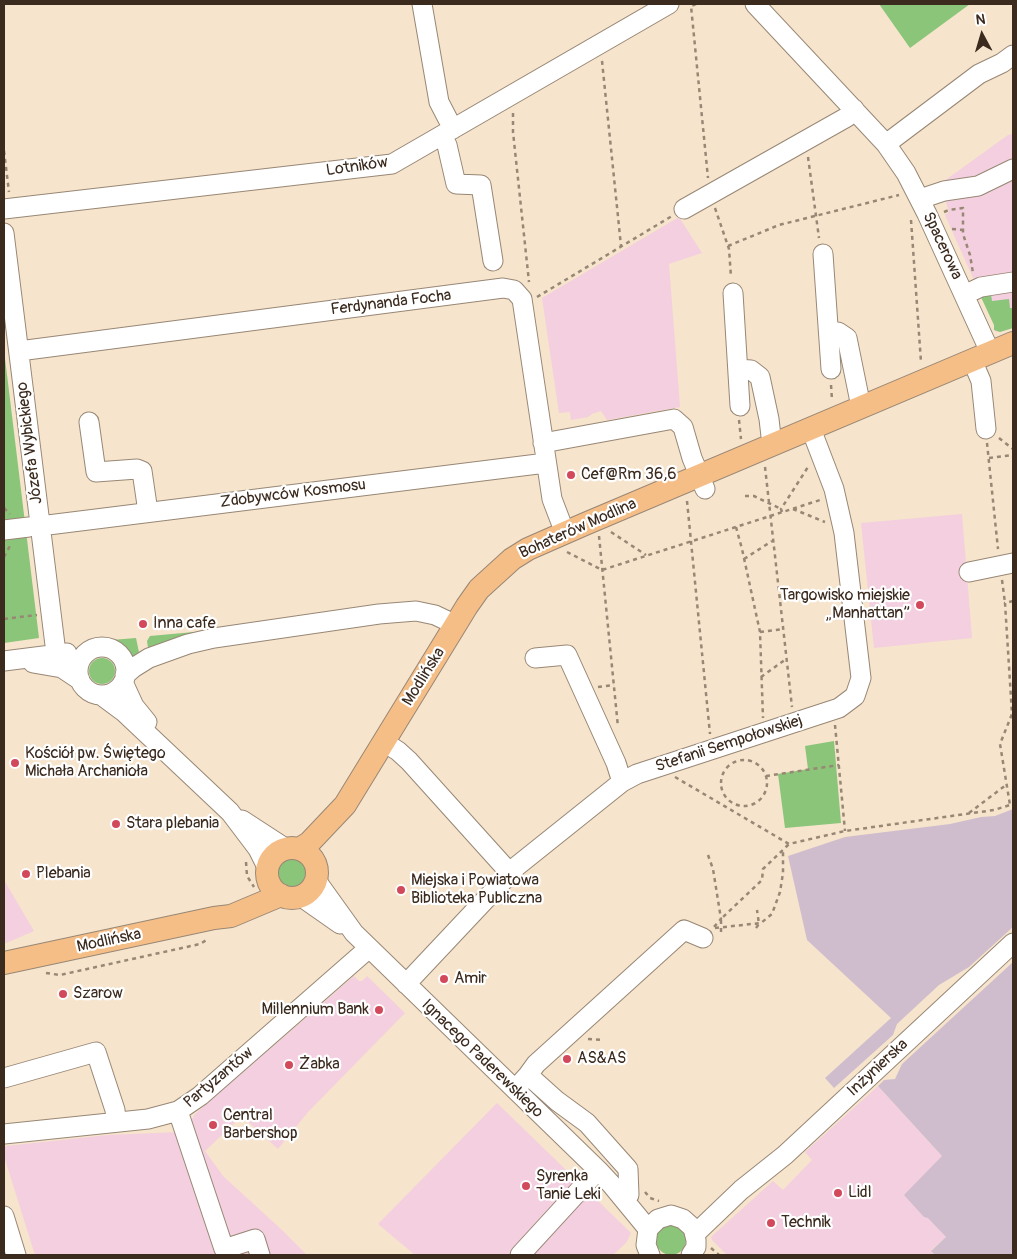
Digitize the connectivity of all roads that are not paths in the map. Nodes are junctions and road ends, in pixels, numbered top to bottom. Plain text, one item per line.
1 (422, 4) edge
2 (669, 4) edge
3 (755, 4) edge
4 (1013, 55) edge
5 (854, 109) junction
6 (447, 132) junction
7 (886, 144) junction
8 (1013, 169) edge
9 (911, 197) junction
10 (6, 202) edge
11 (684, 209) road end
12 (4, 233) edge
13 (823, 254) road end
14 (493, 261) dead end
15 (1013, 282) edge
16 (970, 292) junction
17 (733, 293) road end
18 (829, 332) junction
19 (1013, 343) edge
20 (10, 354) edge
21 (981, 356) junction
22 (831, 368) dead end
23 (738, 369) junction
24 (740, 406) dead end
25 (863, 406) junction
26 (89, 422) dead end
27 (810, 429) junction
28 (986, 429) road end
29 (543, 443) junction
30 (768, 455) junction
31 (546, 463) junction
32 (702, 483) junction
33 (148, 512) junction
34 (35, 526) junction
35 (4, 530) edge
36 (563, 541) junction
37 (1006, 565) edge
38 (969, 572) dead end
39 (456, 625) junction
40 (90, 650) junction
41 (56, 654) junction
42 (535, 658) dead end
43 (7, 660) edge
44 (124, 678) junction
45 (80, 680) junction
46 (101, 695) junction
47 (384, 742) junction
48 (192, 775) junction
49 (630, 778) junction
50 (344, 805) junction
51 (230, 812) junction
52 (292, 849) junction
53 (267, 871) junction
54 (316, 873) junction
55 (510, 873) junction
56 (290, 896) junction
57 (214, 918) junction
58 (354, 933) junction
59 (703, 938) dead end
60 (1013, 943) edge
61 (369, 948) junction
62 (4, 962) edge
63 (406, 984) junction
64 (528, 1076) junction
65 (4, 1078) edge
66 (514, 1090) junction
67 (178, 1111) junction
68 (116, 1122) junction
69 (4, 1134) edge
70 (598, 1170) junction
71 (611, 1184) junction
72 (741, 1190) junction
73 (637, 1193) junction
74 (4, 1216) edge
75 (683, 1219) junction
76 (648, 1240) edge
77 (695, 1248) edge
78 (16, 1255) edge
79 (260, 1255) edge
80 (520, 1255) edge

1 - 6 street
2 - 6 street, Lotników
3 - 5 street, Spacerowa
4 - 7 street
5 - 7 street, Spacerowa
5 - 11 street
6 - 10 street, Lotników
6 - 14 street
7 - 9 street, Spacerowa
8 - 9 street
9 - 16 street, Spacerowa
12 - 20 street, Józefa Wybickiego
13 - 18 street
15 - 16 street
16 - 21 street, Spacerowa
17 - 23 street
18 - 22 street
18 - 25 street
19 - 21 main road, Bohaterów Modlina
20 - 29 street, Ferdynanda Focha
20 - 34 street, Józefa Wybickiego
21 - 25 main road, Bohaterów Modlina
21 - 28 street, Spacerowa
23 - 24 street
23 - 30 street
25 - 27 main road, Bohaterów Modlina
26 - 33 street
27 - 30 main road, Bohaterów Modlina
27 - 49 street, Stefanii Sempołowskiej
29 - 31 street
29 - 32 street
30 - 32 main road, Bohaterów Modlina
31 - 33 street, Zdobywców Kosmosu
31 - 36 street
32 - 36 main road, Bohaterów Modlina
33 - 34 street, Zdobywców Kosmosu
34 - 35 street, Zdobywców Kosmosu
34 - 41 street, Józefa Wybickiego
36 - 39 main road, Bohaterów Modlina
37 - 38 street
39 - 44 street
39 - 47 main road, Modlińska
40 - 41 street
40 - 44 street
40 - 45 street
41 - 43 street
42 - 49 street
43 - 45 street
44 - 46 street
44 - 48 street
45 - 46 street
46 - 48 street
47 - 50 main road, Modlińska
47 - 55 street
48 - 51 street
49 - 55 street, Stefanii Sempołowskiej
50 - 52 main road, Modlińska
50 - 54 main road, Modlińska
51 - 52 street
51 - 53 street
52 - 53 main road
52 - 54 main road
53 - 56 main road
53 - 57 main road, Modlińska
54 - 56 main road
54 - 58 street, Ignacego Paderewskiego
55 - 63 street, Stefanii Sempołowskiej
56 - 57 main road, Modlińska
56 - 58 street, Ignacego Paderewskiego
57 - 62 main road, Modlińska
58 - 61 street, Ignacego Paderewskiego
59 - 64 street
60 - 72 street, Inżynierska
61 - 63 street, Ignacego Paderewskiego
61 - 67 street, Partyzantów
63 - 66 street, Ignacego Paderewskiego
64 - 66 street
64 - 73 street
65 - 68 street
66 - 70 street, Ignacego Paderewskiego
67 - 68 street, Partyzantów
67 - 79 street
68 - 69 street, Partyzantów
70 - 71 street, Ignacego Paderewskiego
70 - 80 street
71 - 73 street, Ignacego Paderewskiego
71 - 76 street, Ignacego Paderewskiego
72 - 75 street, Inżynierska
72 - 77 street, Inżynierska
73 - 76 street, Ignacego Paderewskiego
74 - 78 street
75 - 76 street
75 - 77 street

